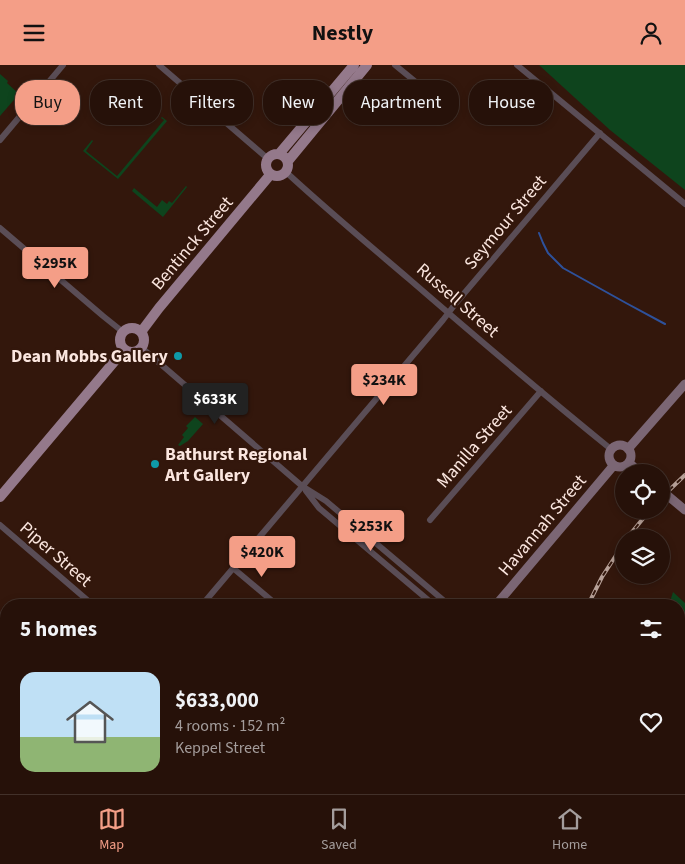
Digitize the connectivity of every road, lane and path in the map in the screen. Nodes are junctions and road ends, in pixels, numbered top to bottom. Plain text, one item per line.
1 (63, 65) edge
2 (159, 65) edge
3 (354, 65) edge
4 (368, 65) edge
5 (395, 65) edge
6 (517, 65) edge
7 (413, 80) edge
8 (600, 133) junction
9 (0, 140) edge
10 (279, 154) junction
11 (268, 158) junction
12 (288, 161) junction
13 (286, 172) junction
14 (270, 175) junction
15 (685, 204) edge
16 (0, 228) edge
17 (448, 313) junction
18 (123, 332) junction
19 (141, 332) junction
20 (142, 348) junction
21 (124, 350) junction
22 (685, 384) edge
23 (541, 391) junction
24 (628, 449) junction
25 (612, 450) junction
26 (629, 463) joint
27 (614, 465) junction
28 (302, 486) junction
29 (0, 497) edge
30 (670, 498) edge
31 (685, 510) edge
32 (430, 520) dead end
33 (0, 525) edge
34 (357, 527) junction
35 (351, 534) junction
36 (233, 568) junction
37 (424, 583) junction
38 (417, 590) junction
39 (86, 599) edge
40 (207, 599) edge
41 (270, 599) edge
42 (427, 599) edge
43 (442, 599) edge
44 (501, 599) edge

1 - 9 street
2 - 11 street
3 - 10 main road
4 - 12 main road
5 - 7 street
6 - 8 street
8 - 15 street
8 - 17 street, Seymour Street
10 - 11 main road
10 - 12 main road
11 - 14 main road
12 - 13 main road
13 - 14 main road
13 - 17 street, Russell Street
14 - 19 main road, Bentinck Street
16 - 18 street
17 - 23 street, Russell Street
17 - 28 street, Seymour Street
18 - 19 main road
18 - 21 main road
19 - 20 main road
20 - 21 main road
20 - 28 street
21 - 29 main road
22 - 24 street
23 - 25 street, Russell Street
23 - 32 street, Manilla Street
24 - 25 street
24 - 26 street
25 - 27 street
26 - 27 street
27 - 44 street, Havannah Street
28 - 34 street
28 - 35 street
28 - 36 street, Seymour Street
30 - 31 street
33 - 39 street, Piper Street
34 - 35 street
34 - 37 street
35 - 38 street
36 - 40 street, Seymour Street
36 - 41 street
37 - 38 street
37 - 43 street
38 - 42 street

